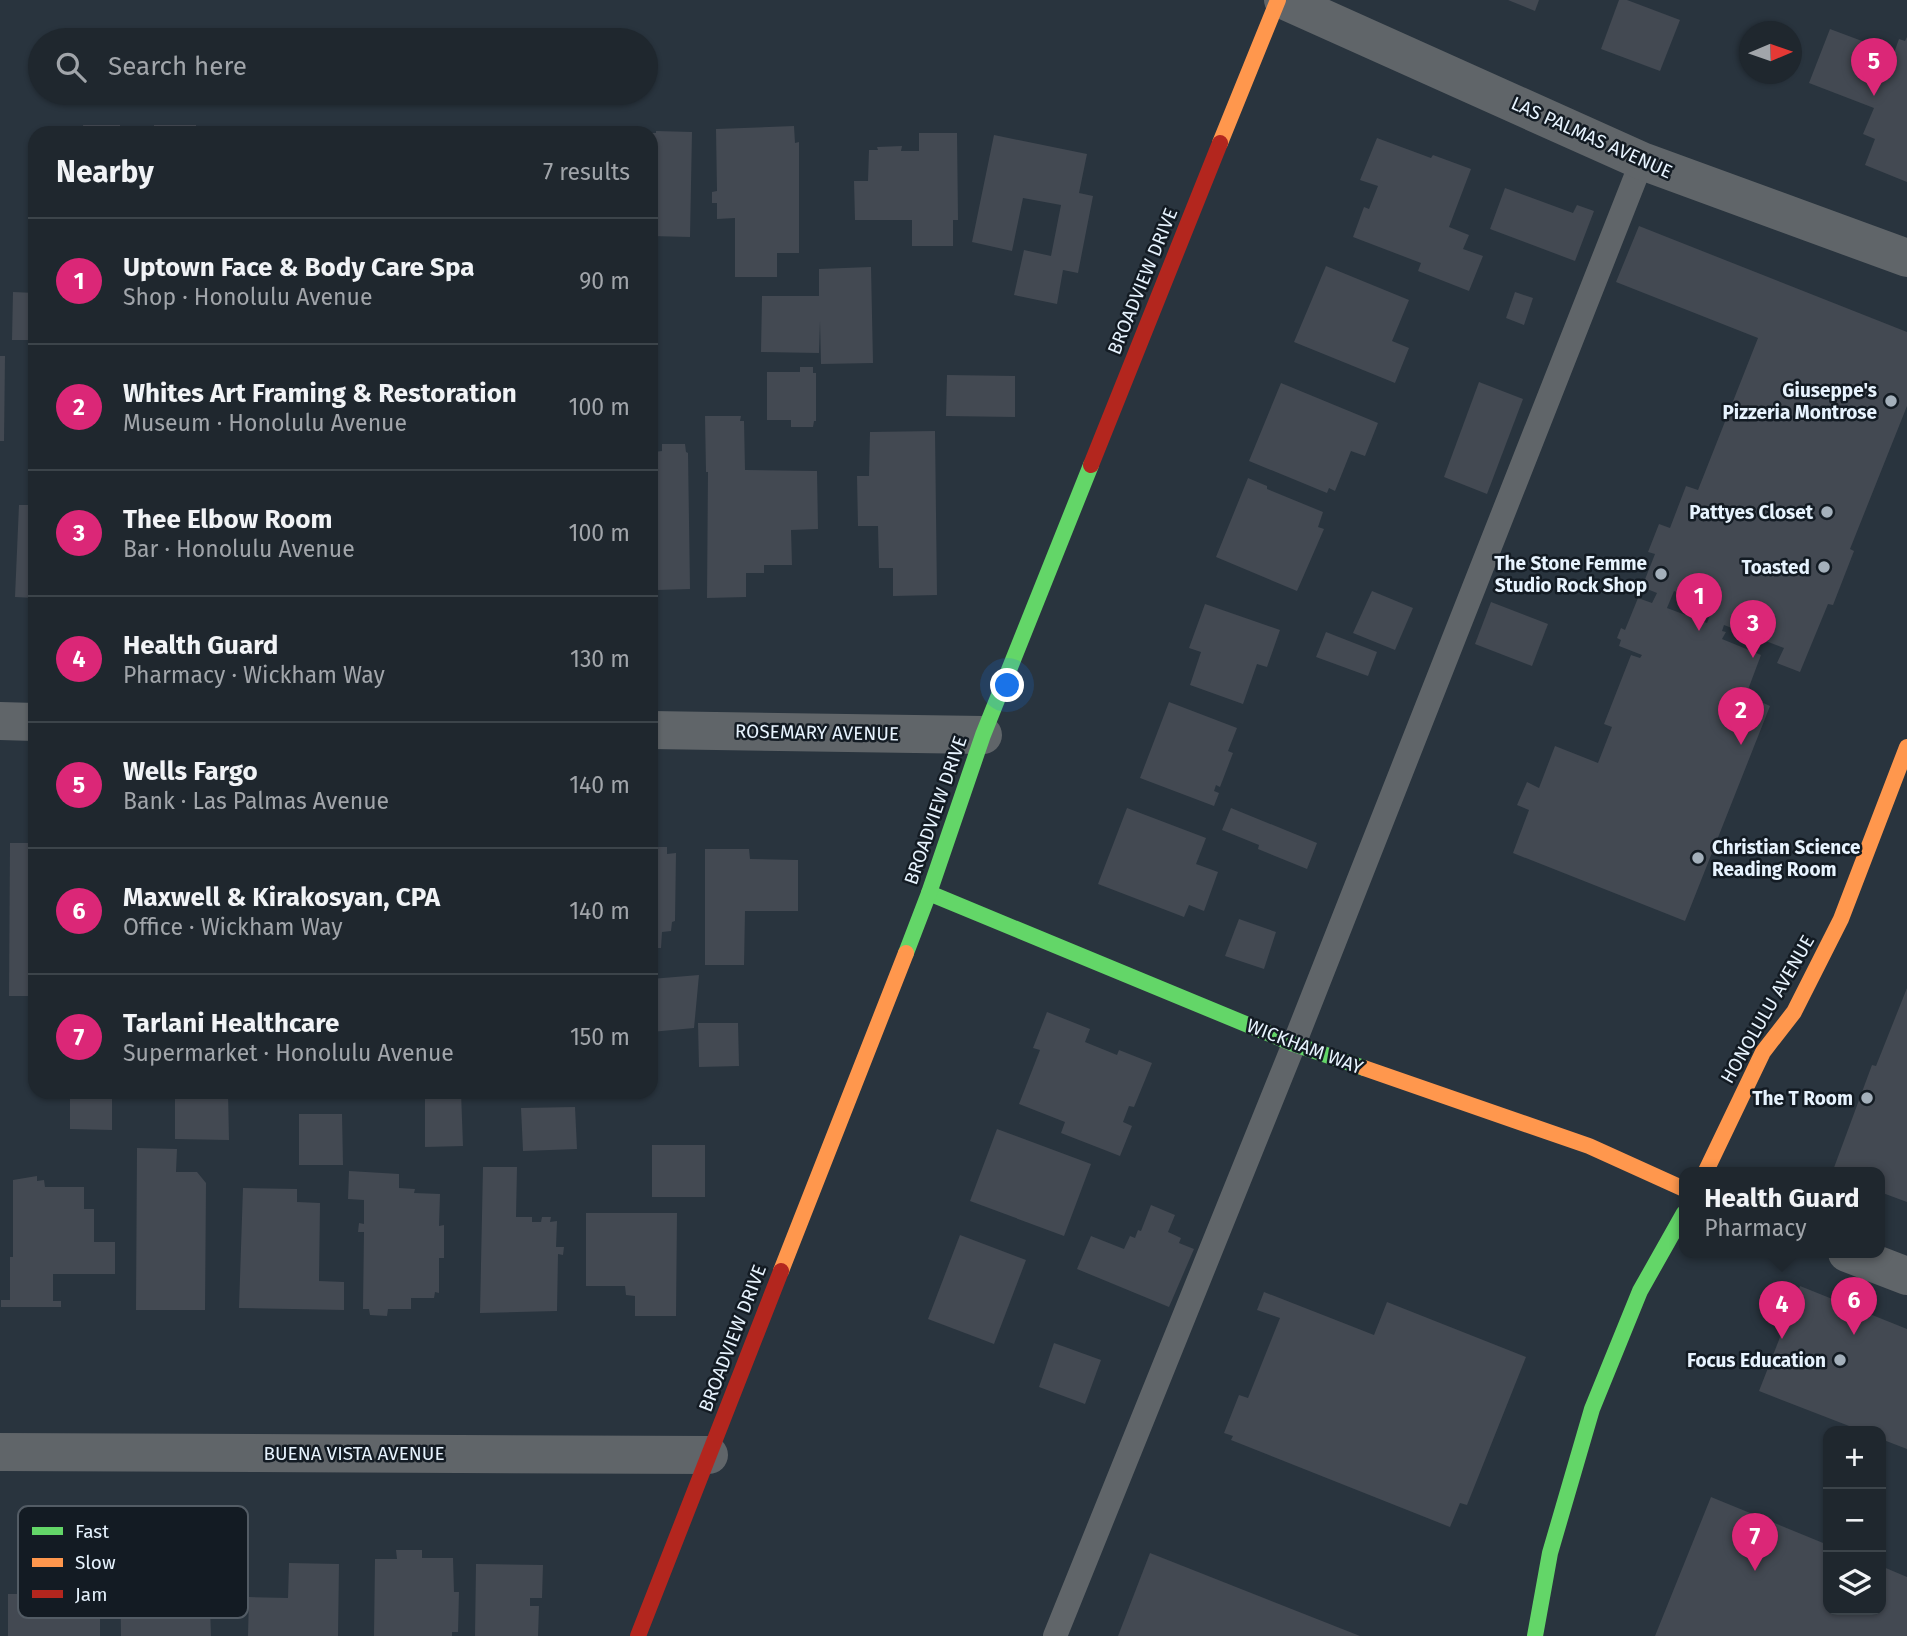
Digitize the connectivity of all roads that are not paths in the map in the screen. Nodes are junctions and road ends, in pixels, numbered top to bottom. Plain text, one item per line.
1 (1281, 0) edge
2 (1642, 161) junction
3 (1907, 258) edge
4 (0, 721) edge
5 (28, 722) edge
6 (658, 730) edge
7 (983, 735) junction
8 (1907, 747) edge
9 (929, 893) junction
10 (1294, 1044) junction
11 (1708, 1167) edge
12 (1679, 1187) edge
13 (1679, 1222) edge
14 (1860, 1258) edge
15 (1907, 1276) edge
16 (0, 1452) edge
17 (709, 1455) junction
18 (638, 1636) edge
19 (1055, 1636) edge
20 (1535, 1636) edge

1 - 2 street, LAS PALMAS AVENUE
1 - 7 street, BROADVIEW DRIVE
2 - 3 street, LAS PALMAS AVENUE
2 - 10 lane
4 - 5 street
6 - 7 street, ROSEMARY AVENUE
7 - 9 street, BROADVIEW DRIVE
8 - 11 street, HONOLULU AVENUE
9 - 10 street, WICKHAM WAY
9 - 17 street, BROADVIEW DRIVE
10 - 12 street, WICKHAM WAY
10 - 19 lane
13 - 20 street
14 - 15 street
16 - 17 street, BUENA VISTA AVENUE
17 - 18 street, BROADVIEW DRIVE

